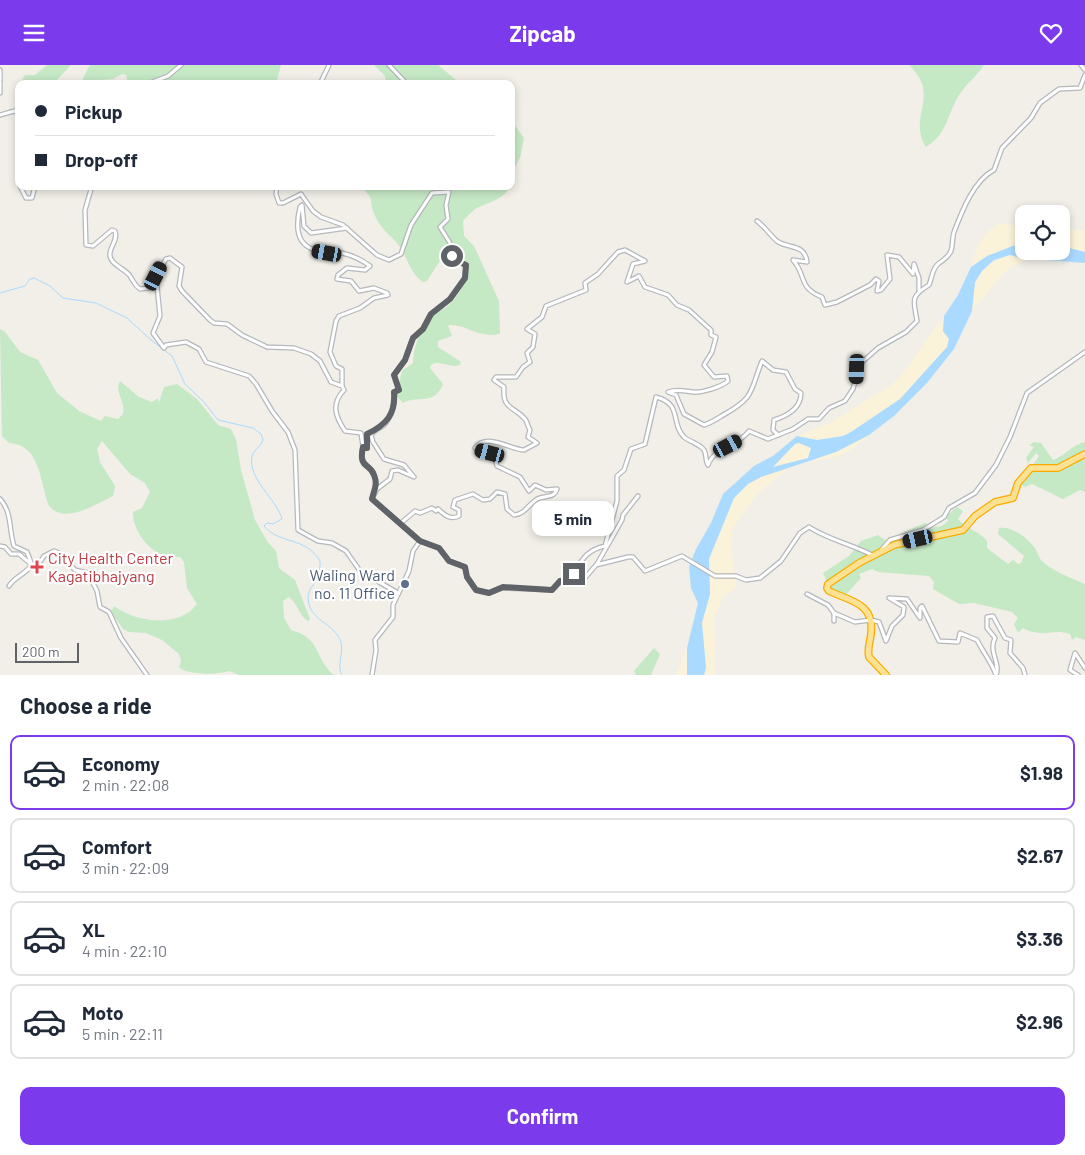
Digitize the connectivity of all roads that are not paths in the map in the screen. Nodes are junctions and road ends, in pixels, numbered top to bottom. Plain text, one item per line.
1 (181, 65) edge
2 (329, 65) edge
3 (389, 65) edge
4 (1081, 65) edge
5 (0, 70) edge
6 (1085, 71) edge
7 (1085, 75) edge
8 (158, 80) edge
9 (322, 80) edge
10 (403, 80) edge
11 (0, 81) edge
12 (0, 93) edge
13 (15, 111) edge
14 (0, 115) edge
15 (22, 190) edge
16 (34, 190) edge
17 (91, 190) edge
18 (277, 190) edge
19 (757, 221) dead end
20 (348, 228) junction
21 (156, 276) junction
22 (919, 290) junction
23 (1085, 352) edge
24 (342, 386) junction
25 (373, 432) junction
26 (778, 435) junction
27 (363, 447) junction
28 (1085, 454) edge
29 (377, 489) junction
30 (638, 496) dead end
31 (0, 499) edge
32 (401, 523) junction
33 (420, 541) junction
34 (0, 546) edge
35 (880, 551) junction
36 (872, 555) junction
37 (32, 565) junction
38 (596, 565) junction
39 (572, 576) junction
40 (9, 586) dead end
41 (398, 593) junction
42 (807, 594) dead end
43 (834, 613) junction
44 (871, 620) junction
45 (834, 621) dead end
46 (1085, 668) edge
47 (146, 675) edge
48 (372, 675) edge
49 (886, 675) edge
50 (1025, 675) edge
51 (1078, 675) edge

1 - 8 street
2 - 9 street
3 - 10 street
4 - 6 street
5 - 11 street
7 - 22 street
11 - 12 street
13 - 14 street
15 - 16 street
17 - 21 street
18 - 20 street
19 - 22 street
20 - 24 street
20 - 25 street
21 - 24 street
21 - 41 street
22 - 26 street
23 - 35 street
24 - 27 street
25 - 27 street
25 - 29 street
26 - 32 street
26 - 39 street
27 - 29 street
28 - 35 highway
29 - 32 street
30 - 38 street
31 - 37 street
32 - 33 street
33 - 39 street
33 - 41 street
34 - 37 street
35 - 36 highway
36 - 38 street
36 - 44 highway
37 - 40 street
37 - 47 street
38 - 39 street
41 - 48 street
42 - 43 street
43 - 44 street
43 - 45 street
44 - 49 highway
44 - 50 street
46 - 51 street

